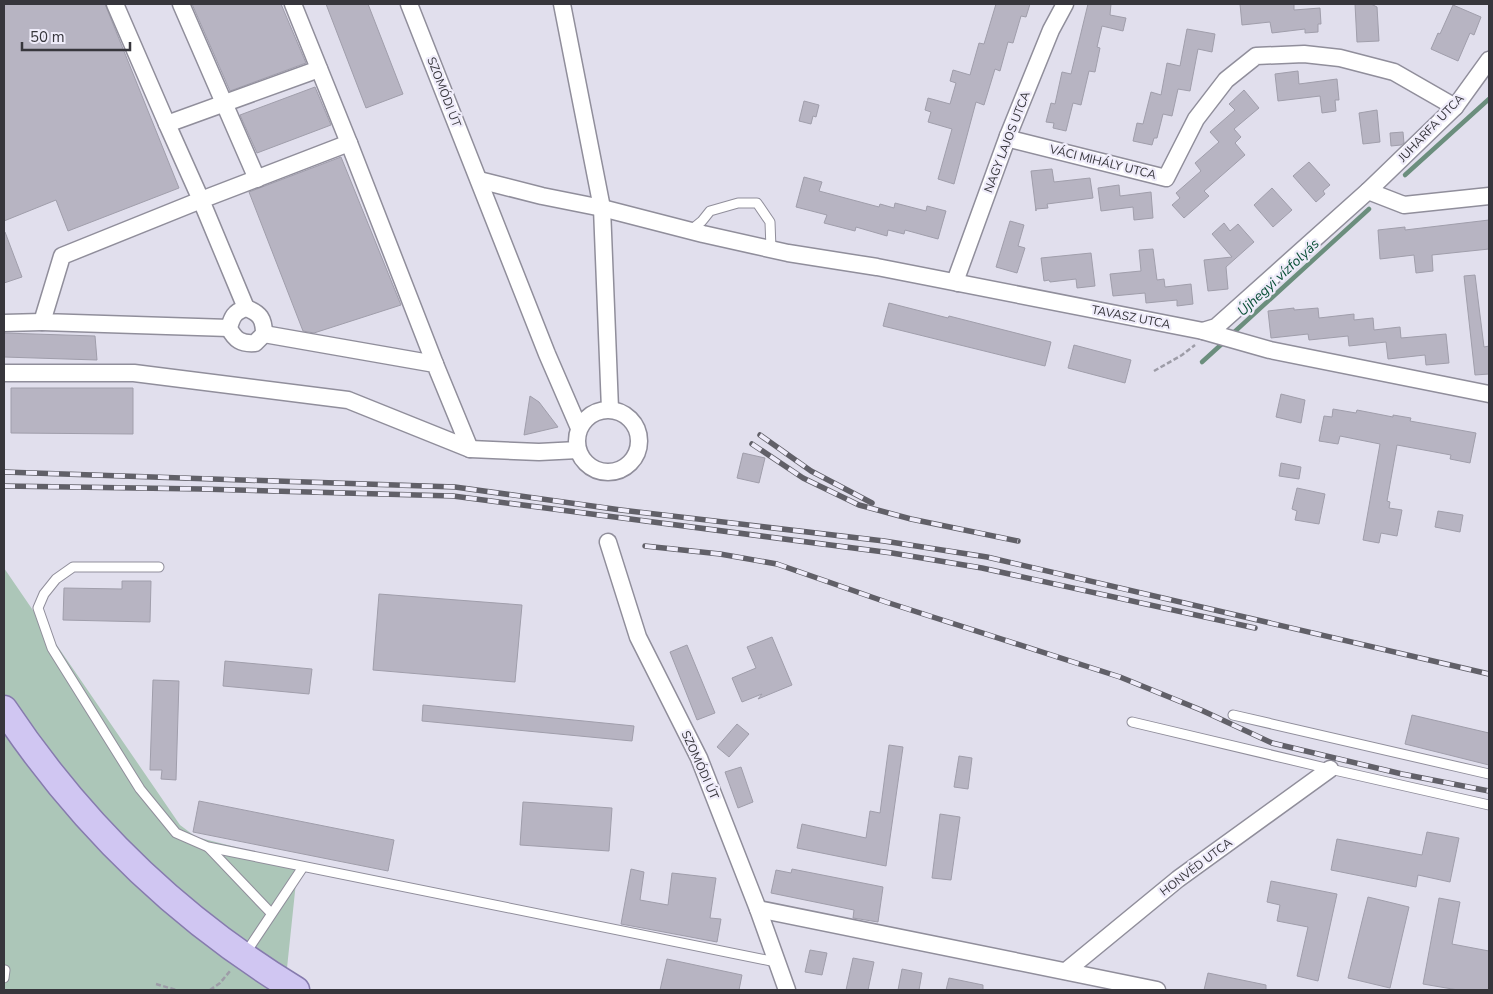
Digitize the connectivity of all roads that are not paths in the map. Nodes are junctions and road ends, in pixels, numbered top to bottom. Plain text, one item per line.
1 (115, 4) edge
2 (181, 4) edge
3 (293, 4) edge
4 (410, 4) edge
5 (562, 4) edge
6 (1065, 4) edge
7 (1489, 60) edge
8 (319, 69) junction
9 (224, 104) junction
10 (1455, 107) junction
11 (167, 124) junction
12 (1008, 136) junction
13 (349, 143) junction
14 (257, 178) junction
15 (479, 180) junction
16 (1368, 191) junction
17 (1489, 196) edge
18 (201, 200) junction
19 (602, 208) junction
20 (699, 228) junction
21 (771, 249) junction
22 (958, 283) junction
23 (246, 308) junction
24 (42, 322) junction
25 (4, 323) edge
26 (229, 328) junction
27 (264, 334) junction
28 (1212, 334) junction
29 (435, 364) junction
30 (4, 373) edge
31 (558, 380) junction
32 (1489, 394) edge
33 (602, 411) junction
34 (579, 428) junction
35 (470, 449) junction
36 (578, 450) junction
37 (608, 542) dead end
38 (159, 567) dead end
39 (4, 709) edge
40 (1233, 715) dead end
41 (1132, 722) dead end
42 (1330, 769) junction
43 (1489, 774) edge
44 (1489, 805) edge
45 (208, 847) junction
46 (303, 866) junction
47 (758, 909) junction
48 (271, 913) junction
49 (243, 956) junction
50 (776, 962) junction
51 (1066, 971) junction
52 (296, 990) edge
53 (787, 990) edge
54 (1157, 990) edge

1 - 11 street
2 - 9 street
3 - 8 street
4 - 15 street, SZOMÓDI ÚT
5 - 19 street
6 - 12 street, NAGY LAJOS UTCA
7 - 10 street, JUHARFA UTCA
8 - 9 street
8 - 13 street
9 - 11 street
9 - 14 street
10 - 12 street, VÁCI MIHÁLY UTCA
10 - 16 street, JUHARFA UTCA
11 - 18 street
12 - 22 street, NAGY LAJOS UTCA
13 - 14 street
13 - 29 street
14 - 18 street
15 - 19 street, TAVASZ UTCA
15 - 31 street, SZOMÓDI ÚT
16 - 17 street
16 - 28 street, JUHARFA UTCA
18 - 23 street
18 - 24 street
19 - 20 street, TAVASZ UTCA
19 - 33 street
20 - 21 street, TAVASZ UTCA
20 - 21 lane
21 - 22 street, TAVASZ UTCA
22 - 28 street, TAVASZ UTCA
23 - 26 street
23 - 27 street
24 - 25 street
24 - 26 street
26 - 27 street
27 - 29 street
28 - 32 street, TAVASZ UTCA
29 - 35 street
30 - 35 street
31 - 33 street
31 - 34 street, SZOMÓDI ÚT
33 - 34 street
33 - 36 street
34 - 36 street
35 - 36 street
37 - 47 street, SZOMÓDI ÚT
38 - 45 lane
39 - 49 main road
40 - 43 lane
41 - 42 lane
42 - 44 lane
42 - 51 street, HONVÉD UTCA
45 - 46 lane
45 - 48 lane
46 - 48 lane
46 - 50 lane
47 - 50 street, SZOMÓDI ÚT
47 - 51 street
48 - 49 lane
49 - 52 main road
50 - 53 street, SZOMÓDI ÚT
51 - 54 street

